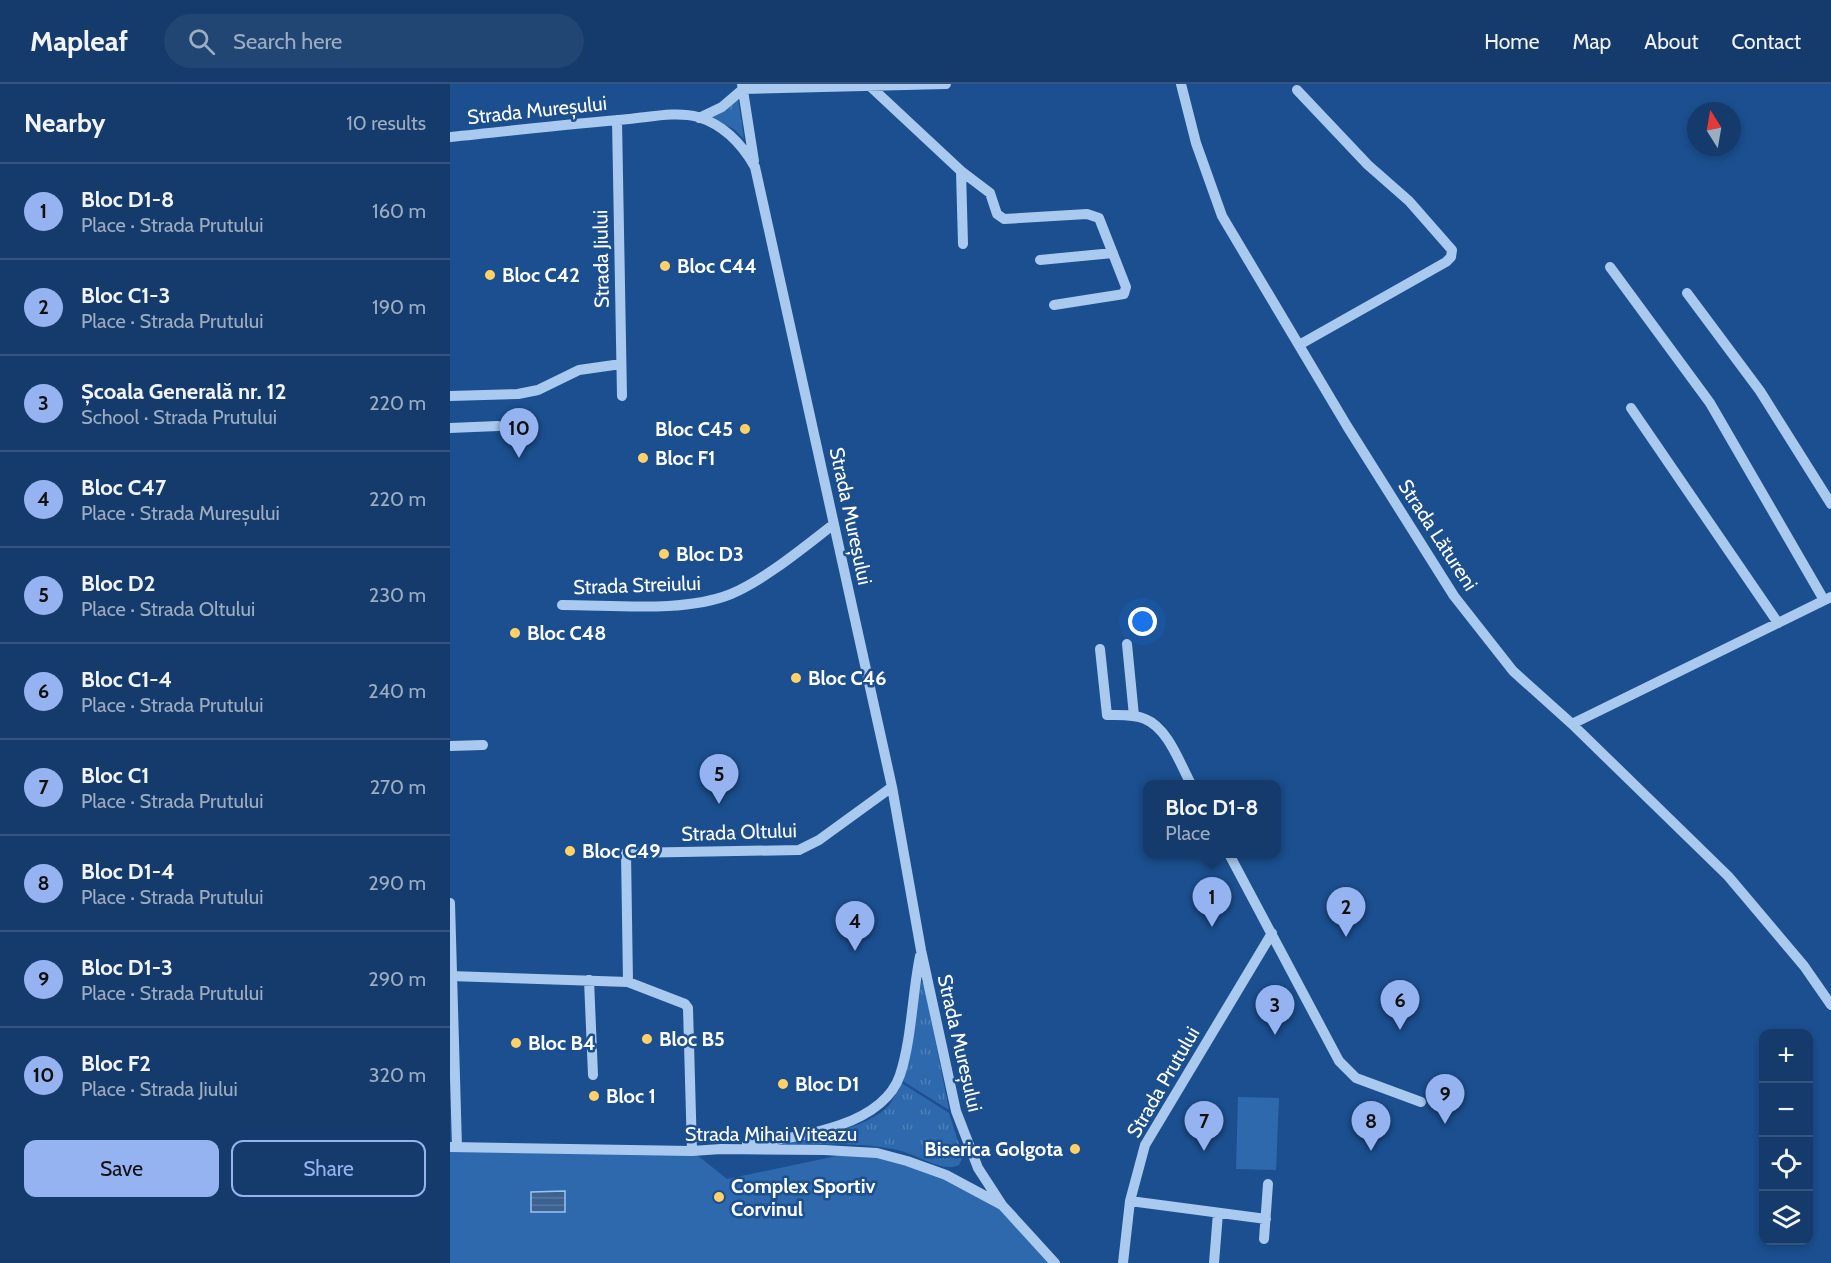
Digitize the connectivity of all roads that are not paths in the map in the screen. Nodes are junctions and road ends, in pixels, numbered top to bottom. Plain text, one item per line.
1 (946, 84) edge
2 (1181, 84) edge
3 (743, 86) edge
4 (870, 86) junction
5 (1297, 90) dead end
6 (699, 118) junction
7 (617, 120) junction
8 (450, 137) edge
9 (756, 167) junction
10 (961, 171) junction
11 (963, 244) dead end
12 (1113, 253) junction
13 (1040, 260) dead end
14 (1610, 267) dead end
15 (1687, 293) dead end
16 (1054, 305) dead end
17 (1299, 345) junction
18 (621, 364) junction
19 (450, 396) edge
20 (622, 396) dead end
21 (1631, 408) dead end
22 (498, 426) dead end
23 (450, 428) edge
24 (1831, 504) edge
25 (834, 524) junction
26 (1828, 599) edge
27 (562, 605) dead end
28 (1778, 623) junction
29 (1127, 644) dead end
30 (1100, 649) dead end
31 (1134, 716) junction
32 (1572, 724) junction
33 (483, 745) dead end
34 (450, 746) edge
35 (1189, 780) edge
36 (892, 787) junction
37 (1231, 858) edge
38 (450, 903) edge
39 (1272, 933) junction
40 (921, 950) junction
41 (452, 976) edge
42 (589, 980) junction
43 (628, 982) junction
44 (1831, 1005) edge
45 (594, 1075) dead end
46 (1421, 1102) dead end
47 (453, 1147) edge
48 (721, 1149) junction
49 (692, 1152) junction
50 (1269, 1184) dead end
51 (1130, 1201) junction
52 (1002, 1205) junction
53 (1218, 1213) junction
54 (1266, 1219) junction
55 (1264, 1239) dead end
56 (1055, 1263) edge
57 (1123, 1263) edge
58 (1214, 1263) edge

1 - 4 street
2 - 17 street, Strada Lătureni
3 - 4 street
3 - 6 street
3 - 9 street
4 - 10 street
5 - 17 street
6 - 7 street, Strada Mureșului
6 - 9 street, Strada Mureșului
7 - 8 street, Strada Mureșului
7 - 18 street, Strada Jiului
9 - 25 street, Strada Mureșului
10 - 11 street
10 - 12 street
12 - 13 street
12 - 16 street
14 - 26 street
15 - 24 street
17 - 32 street, Strada Lătureni
18 - 19 street
18 - 20 street, Strada Jiului
21 - 28 street
22 - 23 street
25 - 27 street, Strada Streiului
25 - 36 street, Strada Mureșului
26 - 28 street
28 - 32 street
29 - 31 street
30 - 31 street
31 - 35 street
32 - 44 street, Strada Lătureni
33 - 34 street
36 - 40 street, Strada Mureșului
36 - 43 street, Strada Oltului
37 - 39 street
38 - 41 street
39 - 46 street
39 - 51 street, Strada Prutului
40 - 48 street, Strada Mureșului
40 - 52 street, Strada Mureșului
41 - 42 street
41 - 47 street
42 - 43 street
42 - 45 street
43 - 49 street
47 - 49 street, Strada Mihai Viteazu
48 - 49 street, Strada Mihai Viteazu
48 - 52 street, Strada Mihai Viteazu
50 - 54 street
51 - 53 street
51 - 57 street, Strada Prutului
52 - 56 street, Strada Mihai Viteazu
53 - 54 street
53 - 58 street
54 - 55 street

